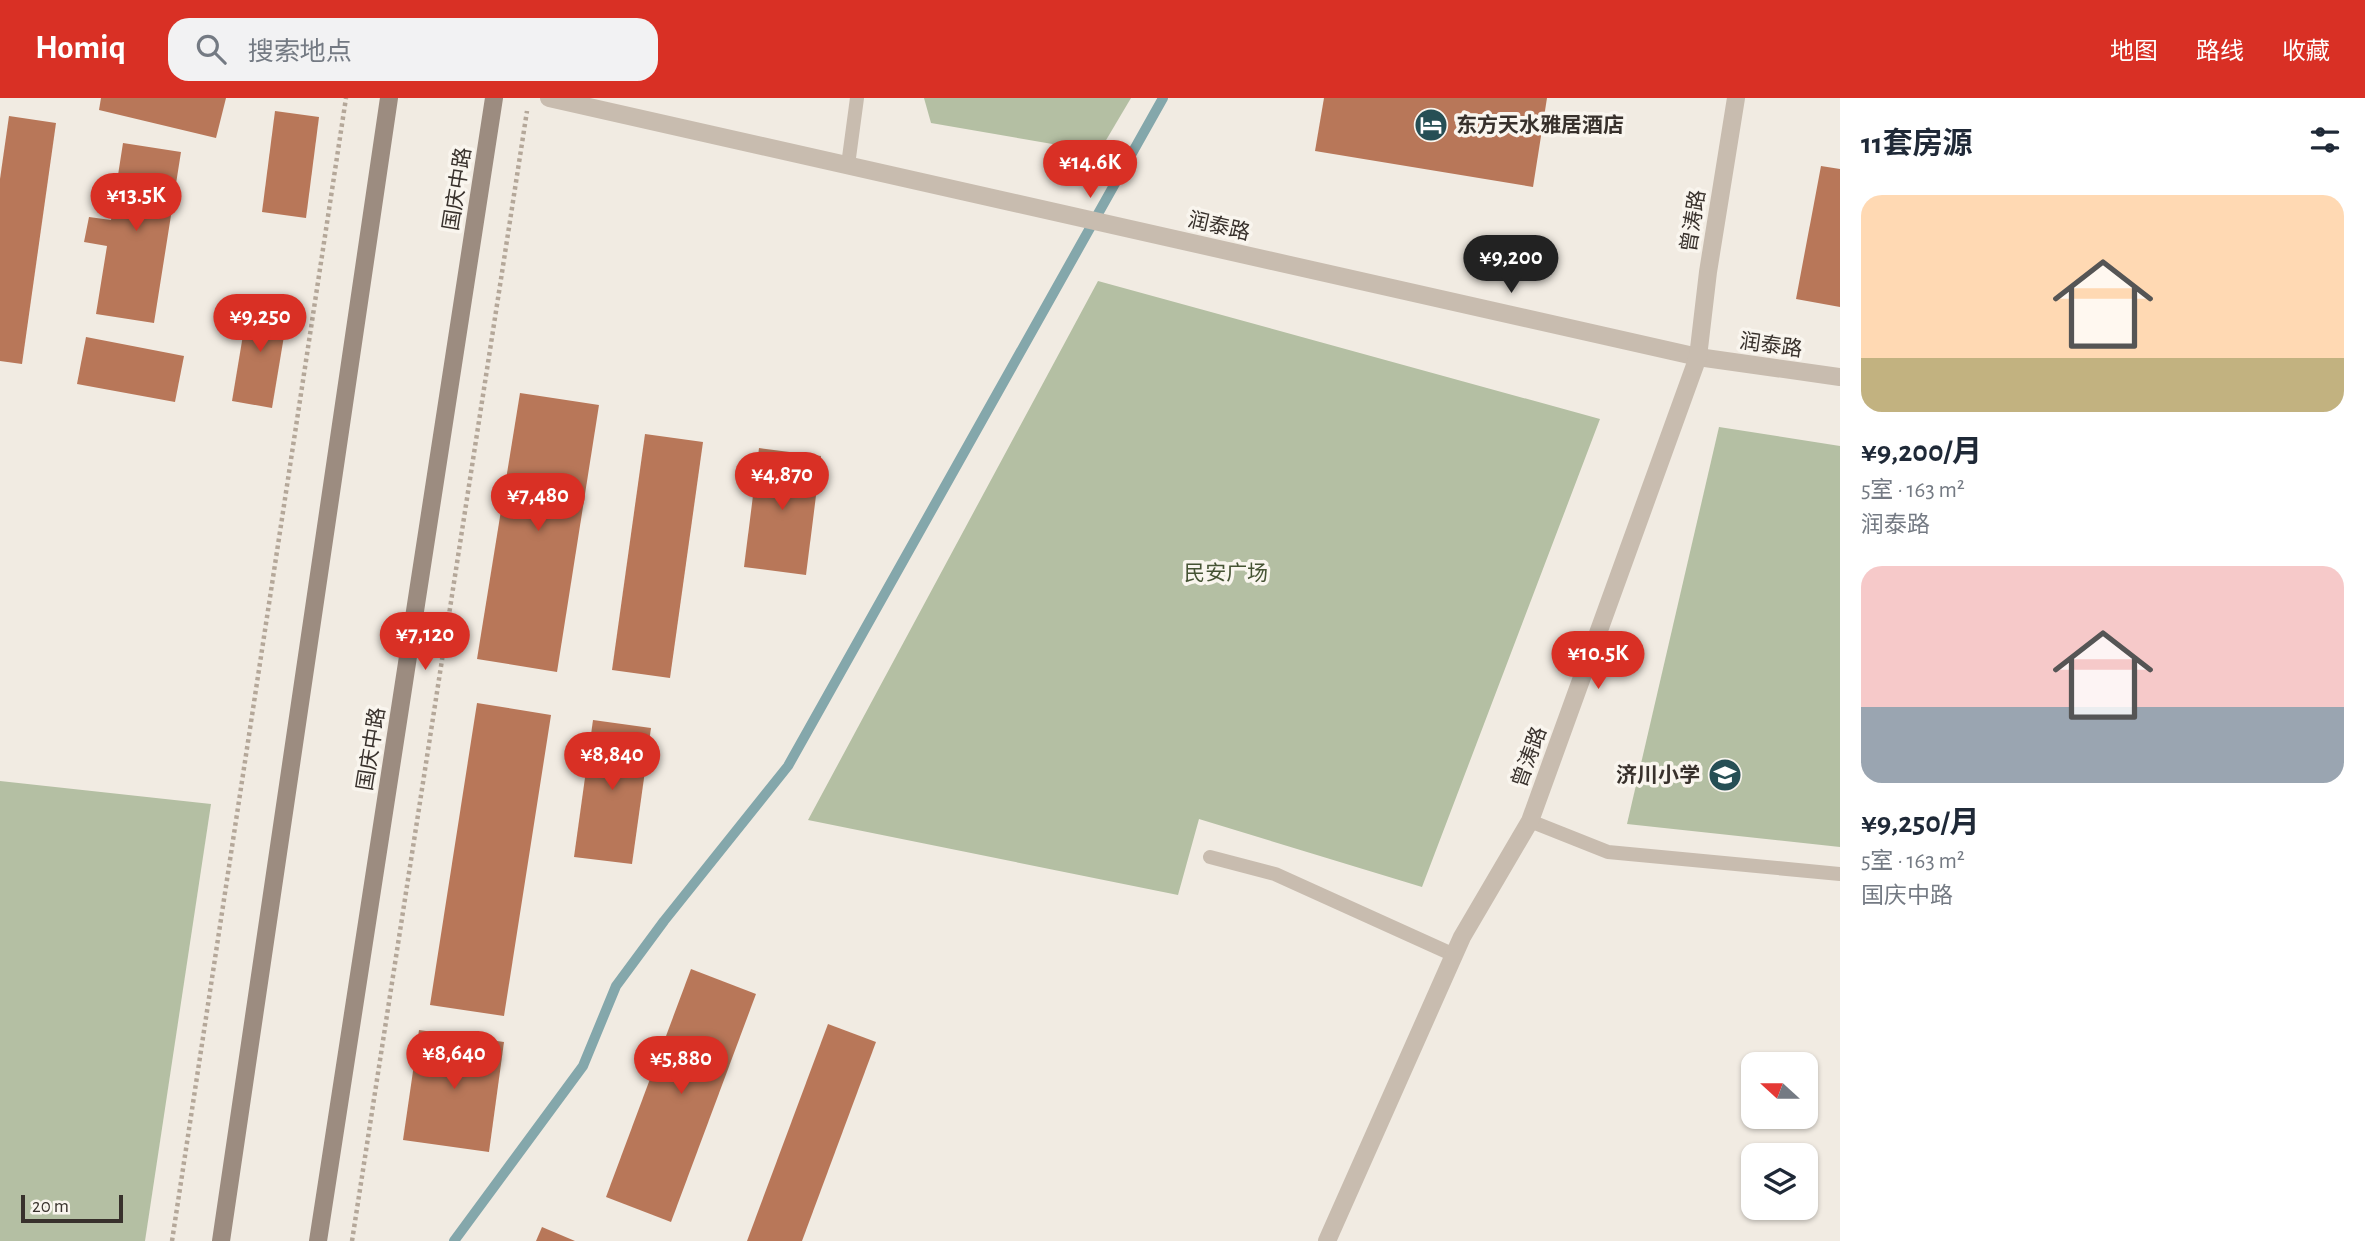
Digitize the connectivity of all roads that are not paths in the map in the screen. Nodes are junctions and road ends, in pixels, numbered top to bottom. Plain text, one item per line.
1 (389, 98) edge
2 (494, 98) edge
3 (549, 98) edge
4 (858, 98) edge
5 (1735, 98) edge
6 (848, 165) junction
7 (1698, 357) junction
8 (1840, 377) edge
9 (1530, 821) junction
10 (1210, 857) dead end
11 (1840, 874) edge
12 (1454, 955) junction
13 (221, 1241) edge
14 (318, 1241) edge
15 (1327, 1241) edge

1 - 13 main road
2 - 14 main road, 国庆中路
3 - 6 street, 润泰路
4 - 6 lane
5 - 7 street, 曾涛路
6 - 7 street, 润泰路
7 - 8 street, 润泰路
7 - 9 street, 曾涛路
9 - 11 lane
9 - 12 street, 曾涛路
10 - 12 lane
12 - 15 street, 曾涛路

